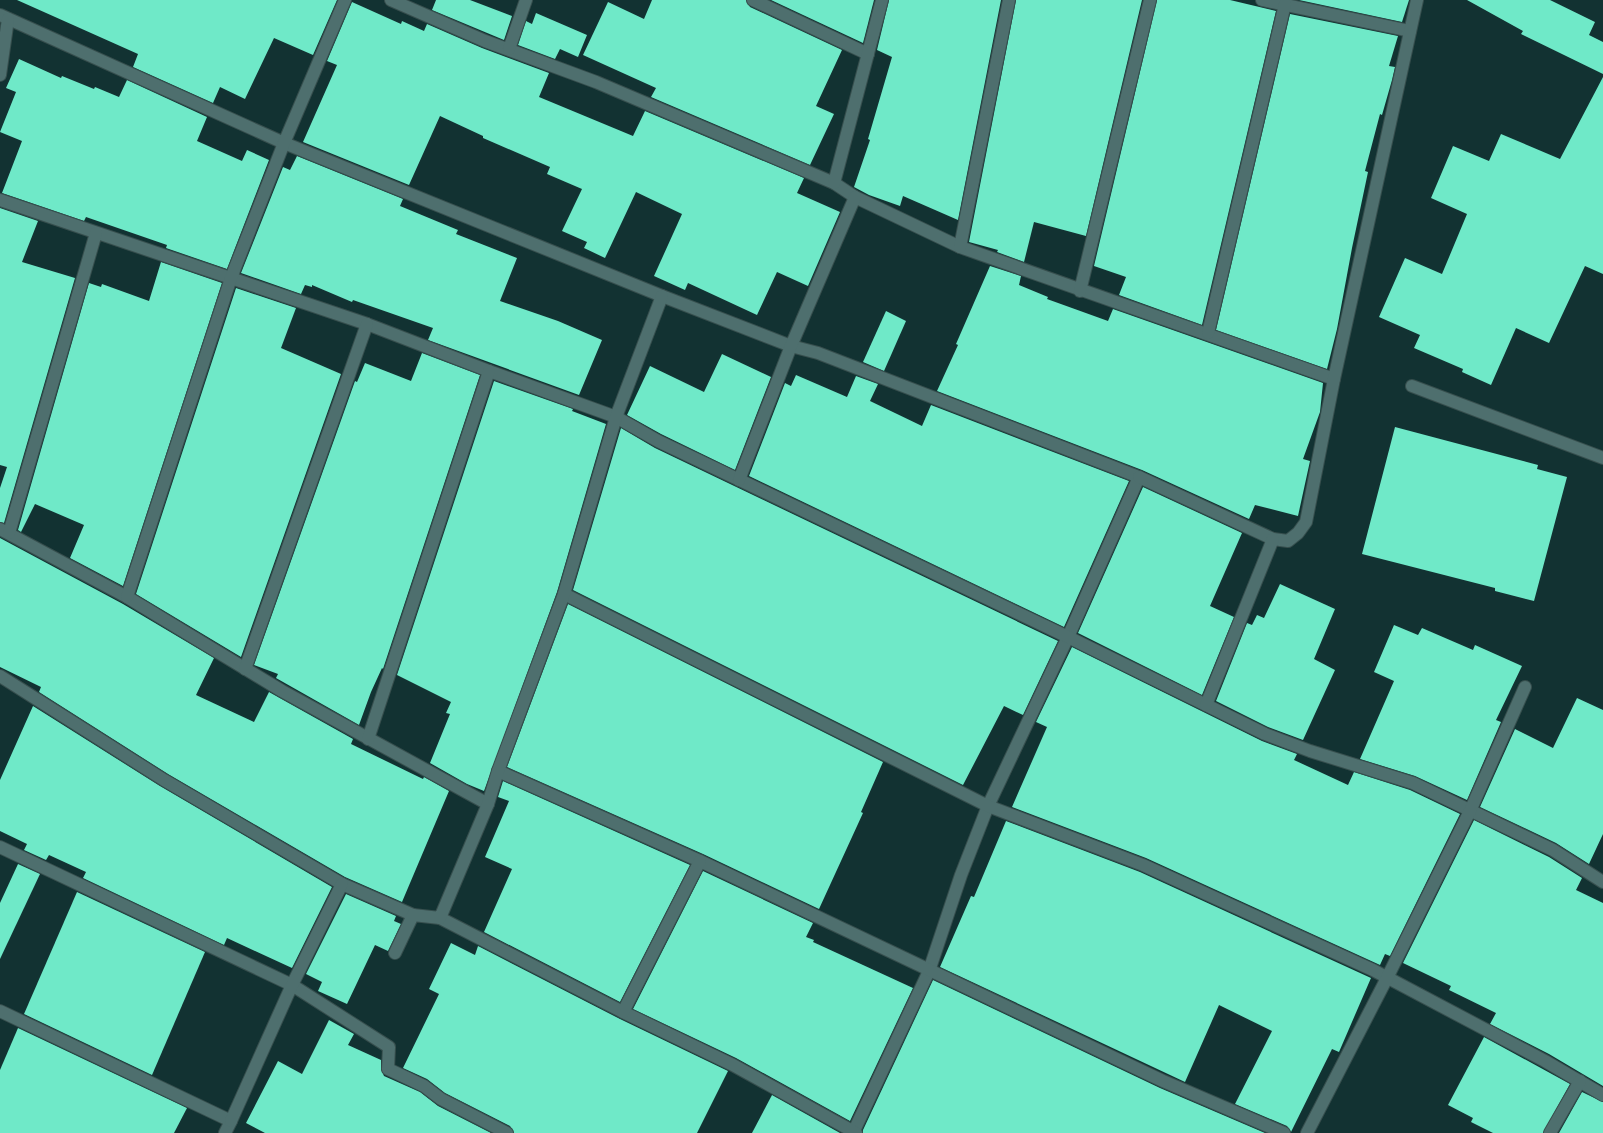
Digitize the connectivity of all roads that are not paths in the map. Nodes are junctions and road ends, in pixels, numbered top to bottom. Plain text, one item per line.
1 (345, 0) edge
2 (391, 0) edge
3 (526, 0) edge
4 (753, 0) edge
5 (882, 0) edge
6 (1009, 0) edge
7 (1150, 0) edge
8 (1262, 0) edge
9 (1417, 0) edge
10 (1285, 4) junction
11 (4, 17) edge
12 (1410, 31) junction
13 (509, 49) junction
14 (868, 54) junction
15 (0, 75) edge
16 (284, 143) junction
17 (834, 183) junction
18 (855, 197) junction
19 (0, 200) edge
20 (96, 233) junction
21 (960, 247) junction
22 (231, 278) junction
23 (1080, 291) junction
24 (662, 296) junction
25 (367, 324) junction
26 (1208, 333) junction
27 (791, 346) junction
28 (489, 371) junction
29 (1334, 379) junction
30 (1412, 386) dead end
31 (616, 416) junction
32 (1603, 458) edge
33 (1139, 477) junction
34 (739, 480) junction
35 (4, 531) edge
36 (1273, 539) junction
37 (564, 594) junction
38 (127, 597) junction
39 (1068, 637) junction
40 (245, 669) junction
41 (0, 676) edge
42 (1525, 686) dead end
43 (1206, 705) junction
44 (368, 739) junction
45 (498, 771) junction
46 (488, 804) junction
47 (988, 806) junction
48 (1470, 810) junction
49 (0, 847) edge
50 (700, 861) junction
51 (1603, 882) edge
52 (342, 884) junction
53 (413, 915) junction
54 (440, 918) junction
55 (395, 953) dead end
56 (929, 971) junction
57 (1387, 978) junction
58 (292, 985) junction
59 (0, 1011) edge
60 (623, 1012) junction
61 (1580, 1081) junction
62 (1603, 1095) edge
63 (231, 1120) junction
64 (225, 1133) edge
65 (507, 1133) edge
66 (854, 1133) edge
67 (1284, 1133) edge
68 (1307, 1133) edge
69 (1550, 1133) edge

1 - 16 street
2 - 13 street
3 - 13 street
4 - 14 street
5 - 14 street
6 - 21 street
7 - 23 street
8 - 10 street
9 - 12 street
10 - 12 street
10 - 26 street
11 - 15 street
11 - 16 street
12 - 29 street
13 - 17 street
14 - 17 street
16 - 22 street
16 - 24 street
17 - 18 street
18 - 21 street
18 - 27 street
19 - 20 street
20 - 22 street
20 - 35 street
21 - 23 street
22 - 25 street
22 - 38 street
23 - 26 street
24 - 27 street
24 - 31 street
25 - 28 street
25 - 40 street
26 - 29 street
27 - 33 street
27 - 34 street
28 - 31 street
28 - 44 street
29 - 36 street
30 - 32 street
31 - 34 street
31 - 37 street
33 - 36 street
33 - 39 street
34 - 39 street
35 - 38 street
36 - 43 street
37 - 45 street
37 - 47 street
38 - 40 street
39 - 43 street
39 - 47 street
40 - 44 street
41 - 52 street
42 - 48 street
43 - 48 street
44 - 46 street
45 - 46 street
45 - 50 street
46 - 54 street
47 - 56 street
47 - 57 street
48 - 51 street
48 - 57 street
49 - 58 street
50 - 56 street
50 - 60 street
52 - 53 street
52 - 58 street
53 - 54 street
53 - 55 street
54 - 60 street
56 - 66 street
56 - 67 street
57 - 61 street
57 - 68 street
58 - 63 street
58 - 65 street
59 - 63 street
60 - 66 street
61 - 62 street
61 - 69 street
63 - 64 street

